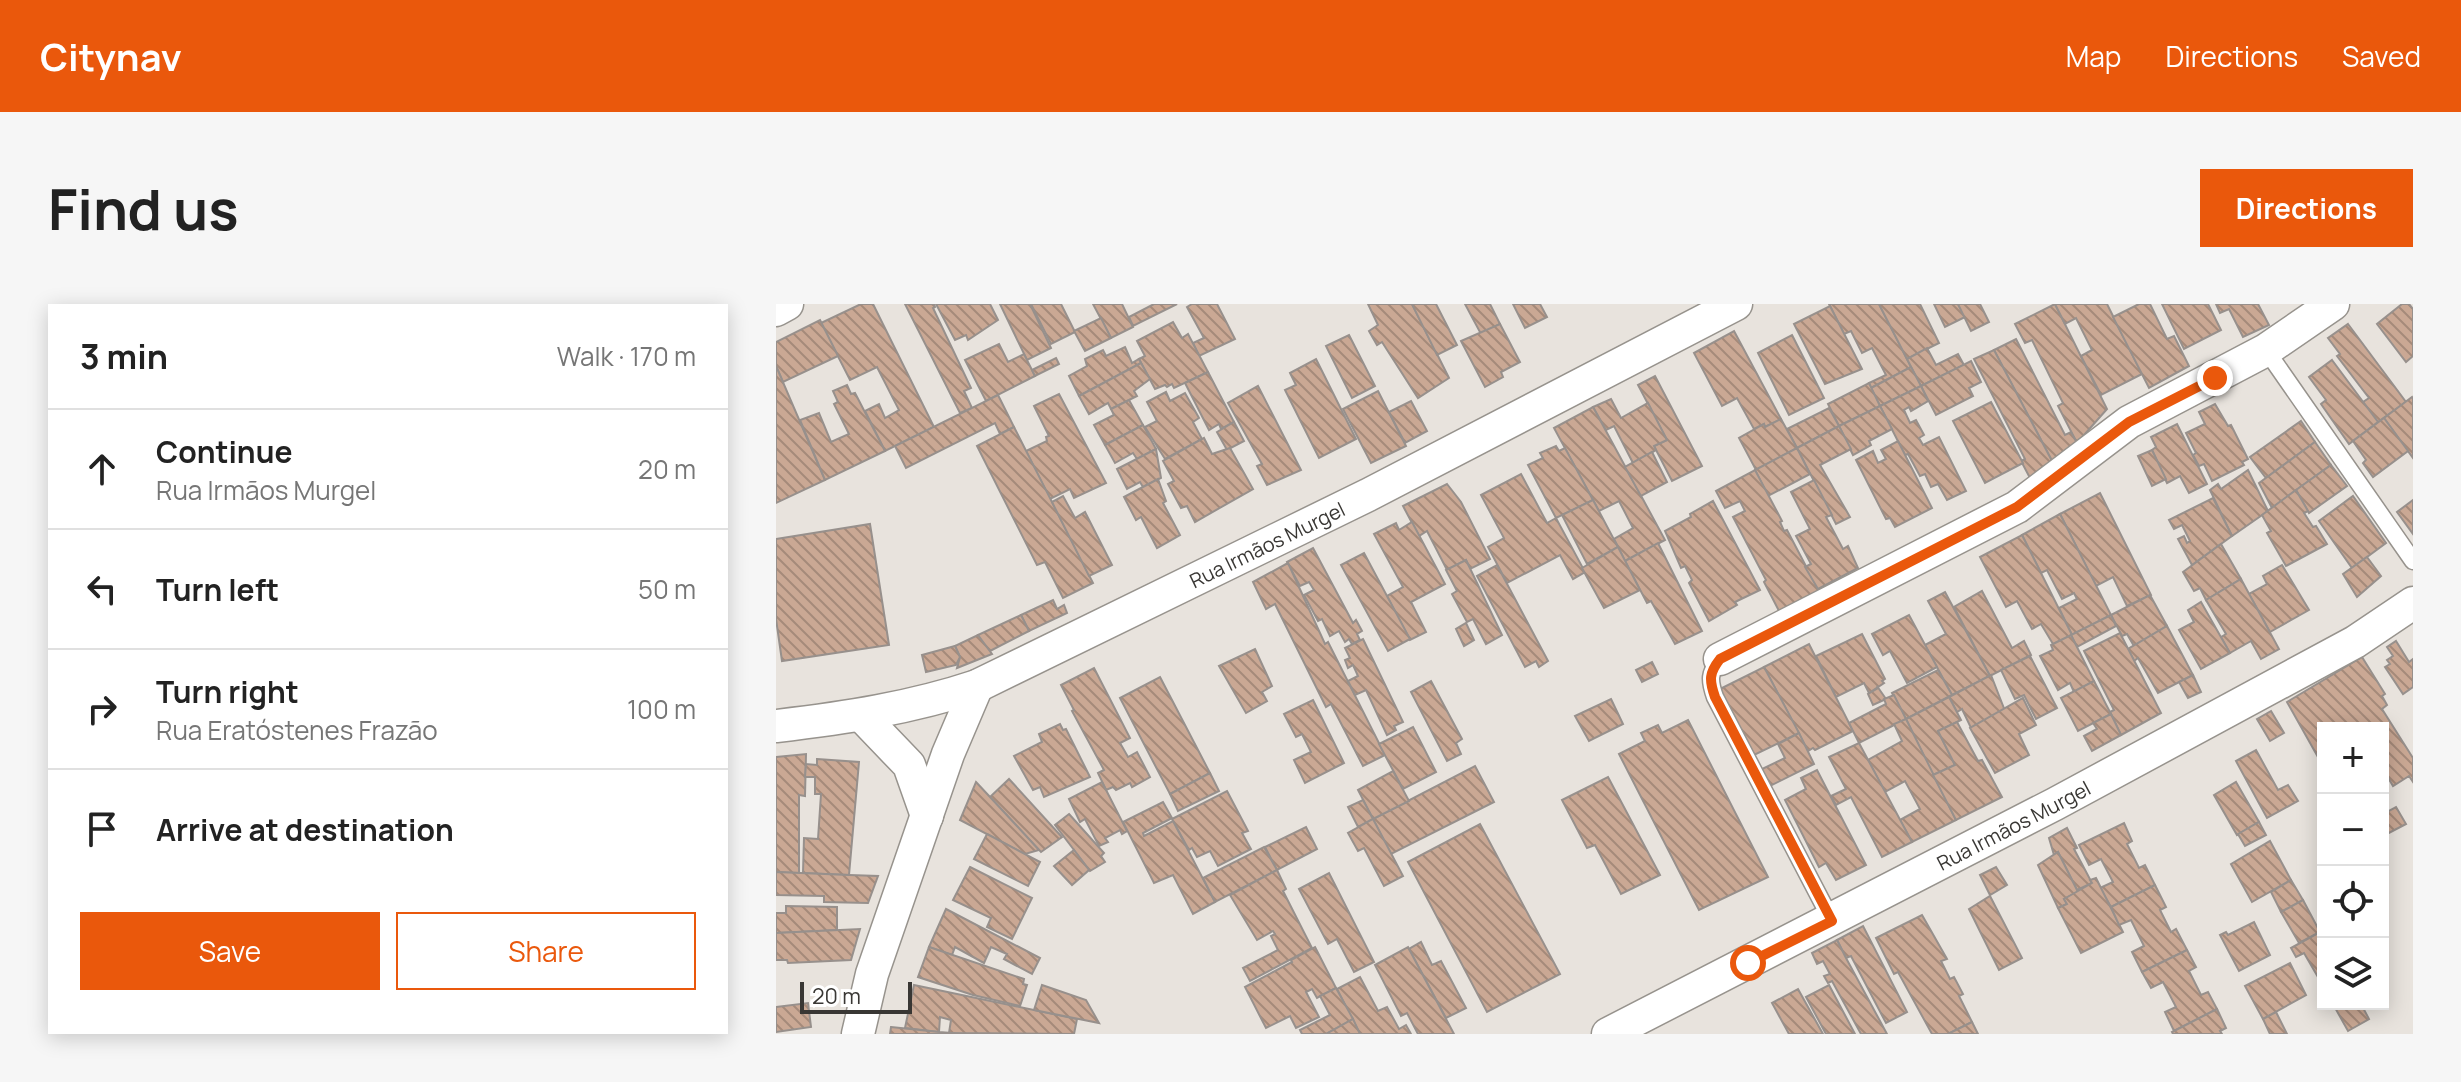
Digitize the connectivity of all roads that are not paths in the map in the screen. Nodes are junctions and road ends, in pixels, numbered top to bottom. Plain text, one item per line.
1 (787, 304) edge
2 (1736, 304) edge
3 (2333, 304) edge
4 (776, 310) edge
5 (2266, 350) junction
6 (2413, 561) edge
7 (2413, 603) edge
8 (1720, 659) joint
9 (977, 686) junction
10 (861, 715) junction
11 (776, 726) edge
12 (927, 816) junction
13 (1832, 921) junction
14 (858, 1034) edge
15 (1608, 1034) edge

1 - 4 street
2 - 9 street, Rua Irmãos Murgel
3 - 5 street
5 - 6 lane
5 - 8 street
7 - 13 street, Rua Irmãos Murgel
8 - 13 lane
9 - 10 street, Rua Irmãos Murgel
9 - 12 street
10 - 11 street, Rua Irmãos Murgel
10 - 12 street
12 - 14 street
13 - 15 street, Rua Irmãos Murgel

